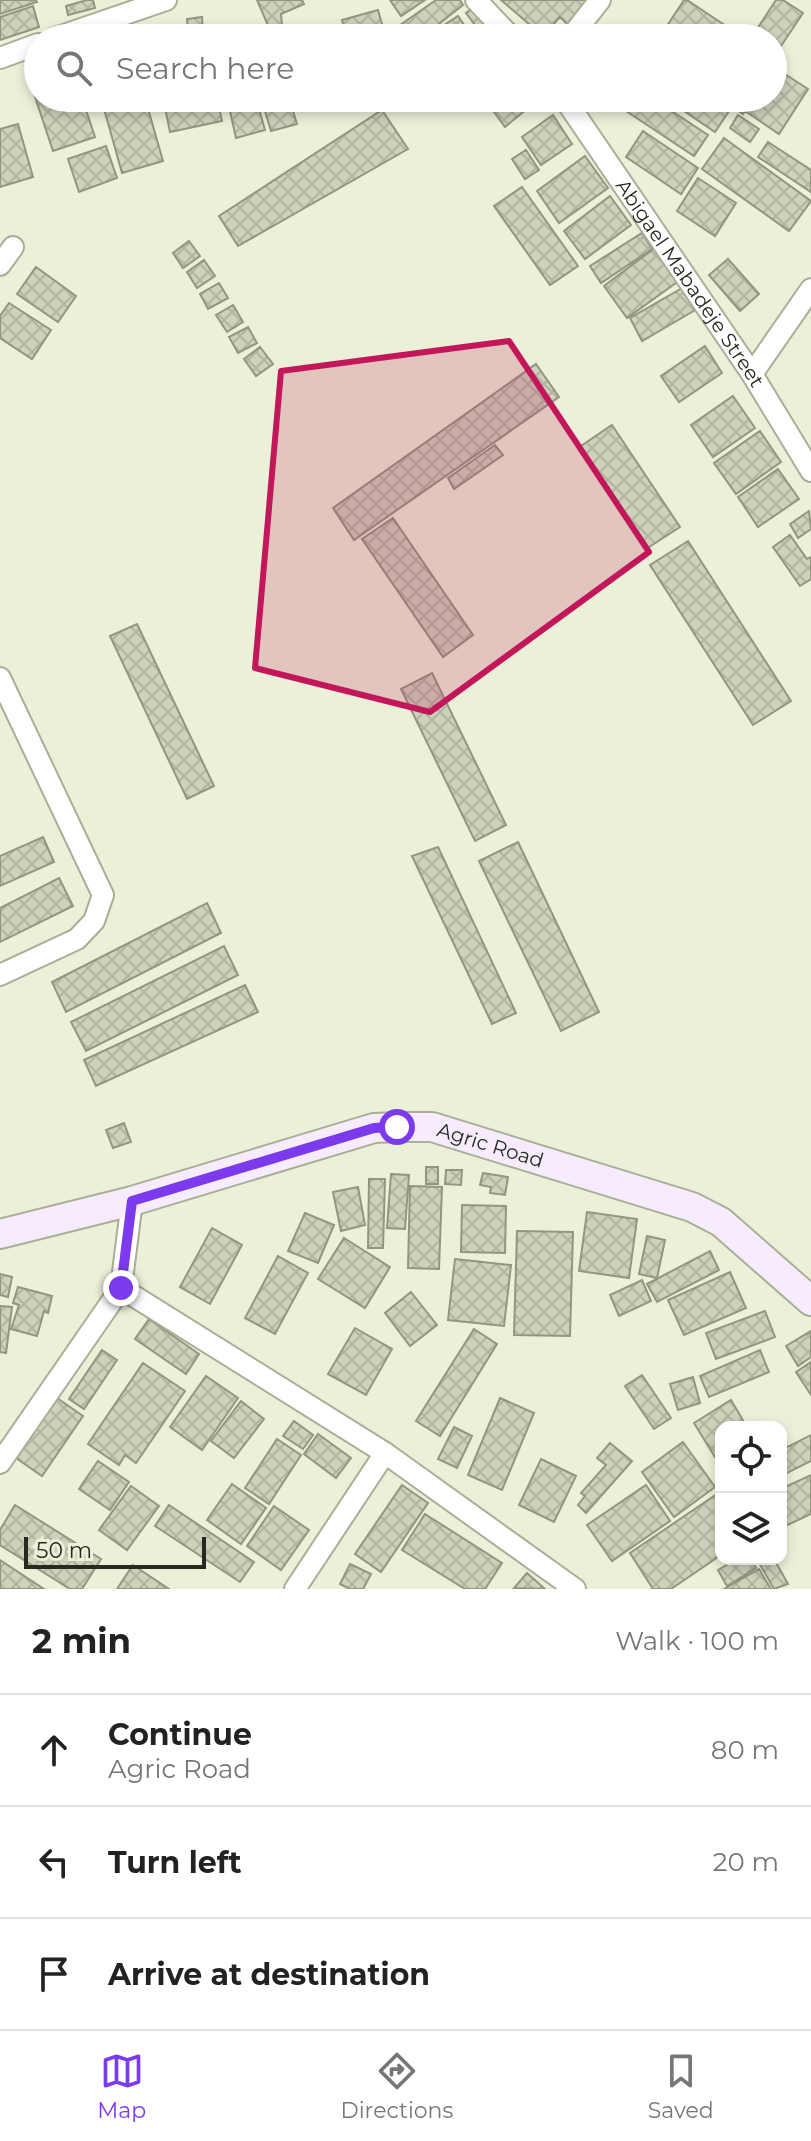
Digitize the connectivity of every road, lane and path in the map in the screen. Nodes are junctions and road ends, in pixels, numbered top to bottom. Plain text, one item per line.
1 (166, 0) edge
2 (476, 0) edge
3 (600, 0) edge
4 (96, 24) edge
5 (499, 24) edge
6 (581, 24) edge
7 (24, 49) edge
8 (0, 58) edge
9 (574, 112) edge
10 (13, 247) dead end
11 (0, 265) edge
12 (811, 289) edge
13 (752, 374) junction
14 (811, 471) edge
15 (0, 678) edge
16 (0, 975) edge
17 (132, 1201) junction
18 (0, 1234) edge
19 (121, 1288) junction
20 (811, 1301) edge
21 (385, 1453) junction
22 (0, 1463) edge
23 (295, 1589) edge
24 (575, 1589) edge

1 - 4 street
2 - 5 street
3 - 6 street
7 - 8 street
9 - 13 street, Abigael Mabadeje Street
10 - 11 street
12 - 13 street
13 - 14 street, Abigael Mabadeje Street
15 - 16 street
17 - 18 street, Agric Road
17 - 19 street
17 - 20 street, Agric Road
19 - 21 street
19 - 22 street
21 - 23 street
21 - 24 street

